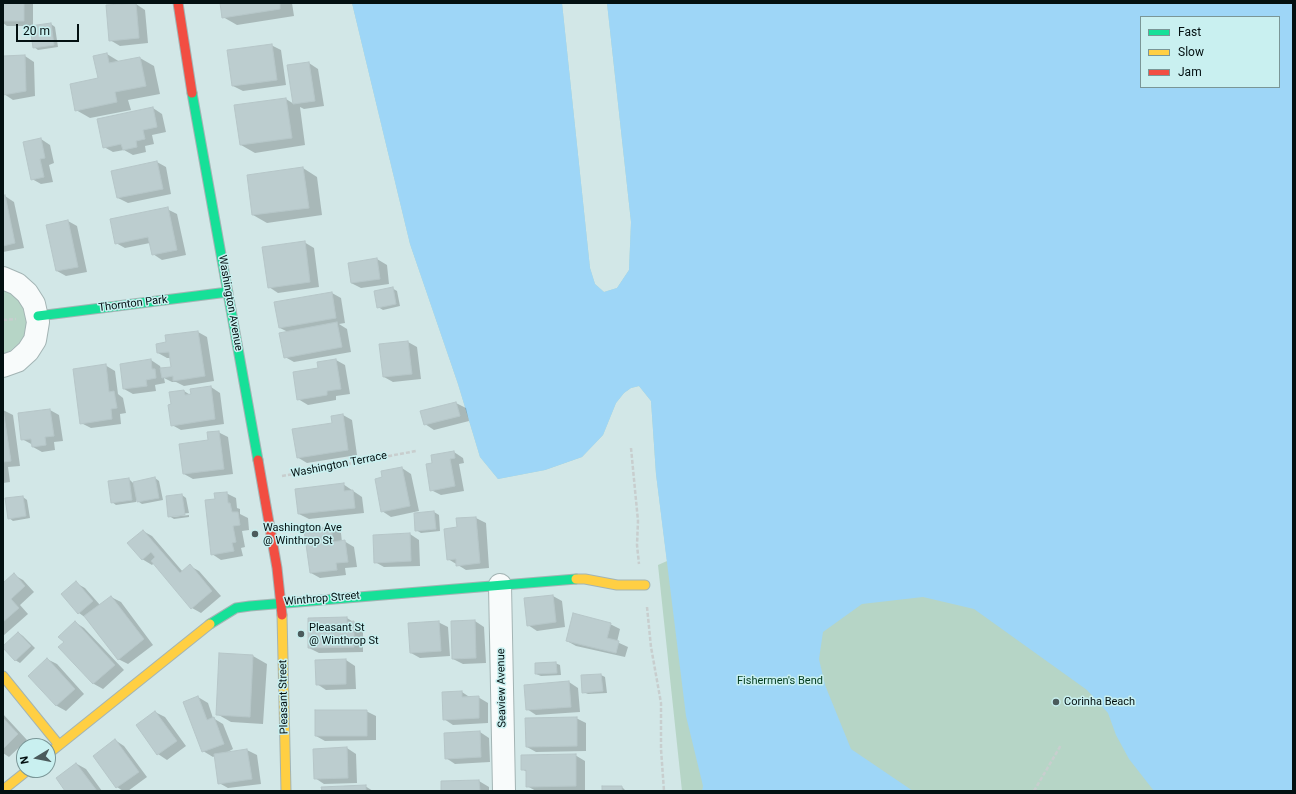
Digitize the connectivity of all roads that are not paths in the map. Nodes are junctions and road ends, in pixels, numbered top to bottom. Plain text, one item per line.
1 (178, 3) edge
2 (3, 278) edge
3 (228, 292) junction
4 (38, 316) junction
5 (3, 366) edge
6 (500, 584) junction
7 (643, 585) road end
8 (281, 603) junction
9 (3, 676) edge
10 (59, 745) junction
11 (56, 747) edge
12 (18, 778) edge
13 (3, 790) edge
14 (286, 791) edge
15 (504, 791) edge

1 - 3 main road, Washington Avenue
2 - 4 street
3 - 4 main road, Thornton Park
3 - 8 main road, Washington Avenue
4 - 5 street
6 - 7 main road, Winthrop Street
6 - 8 main road, Winthrop Street
6 - 15 street, Seaview Avenue
8 - 10 main road, Winthrop Street
8 - 14 main road, Pleasant Street
9 - 10 main road
10 - 11 main road, Winthrop Street
12 - 13 main road

